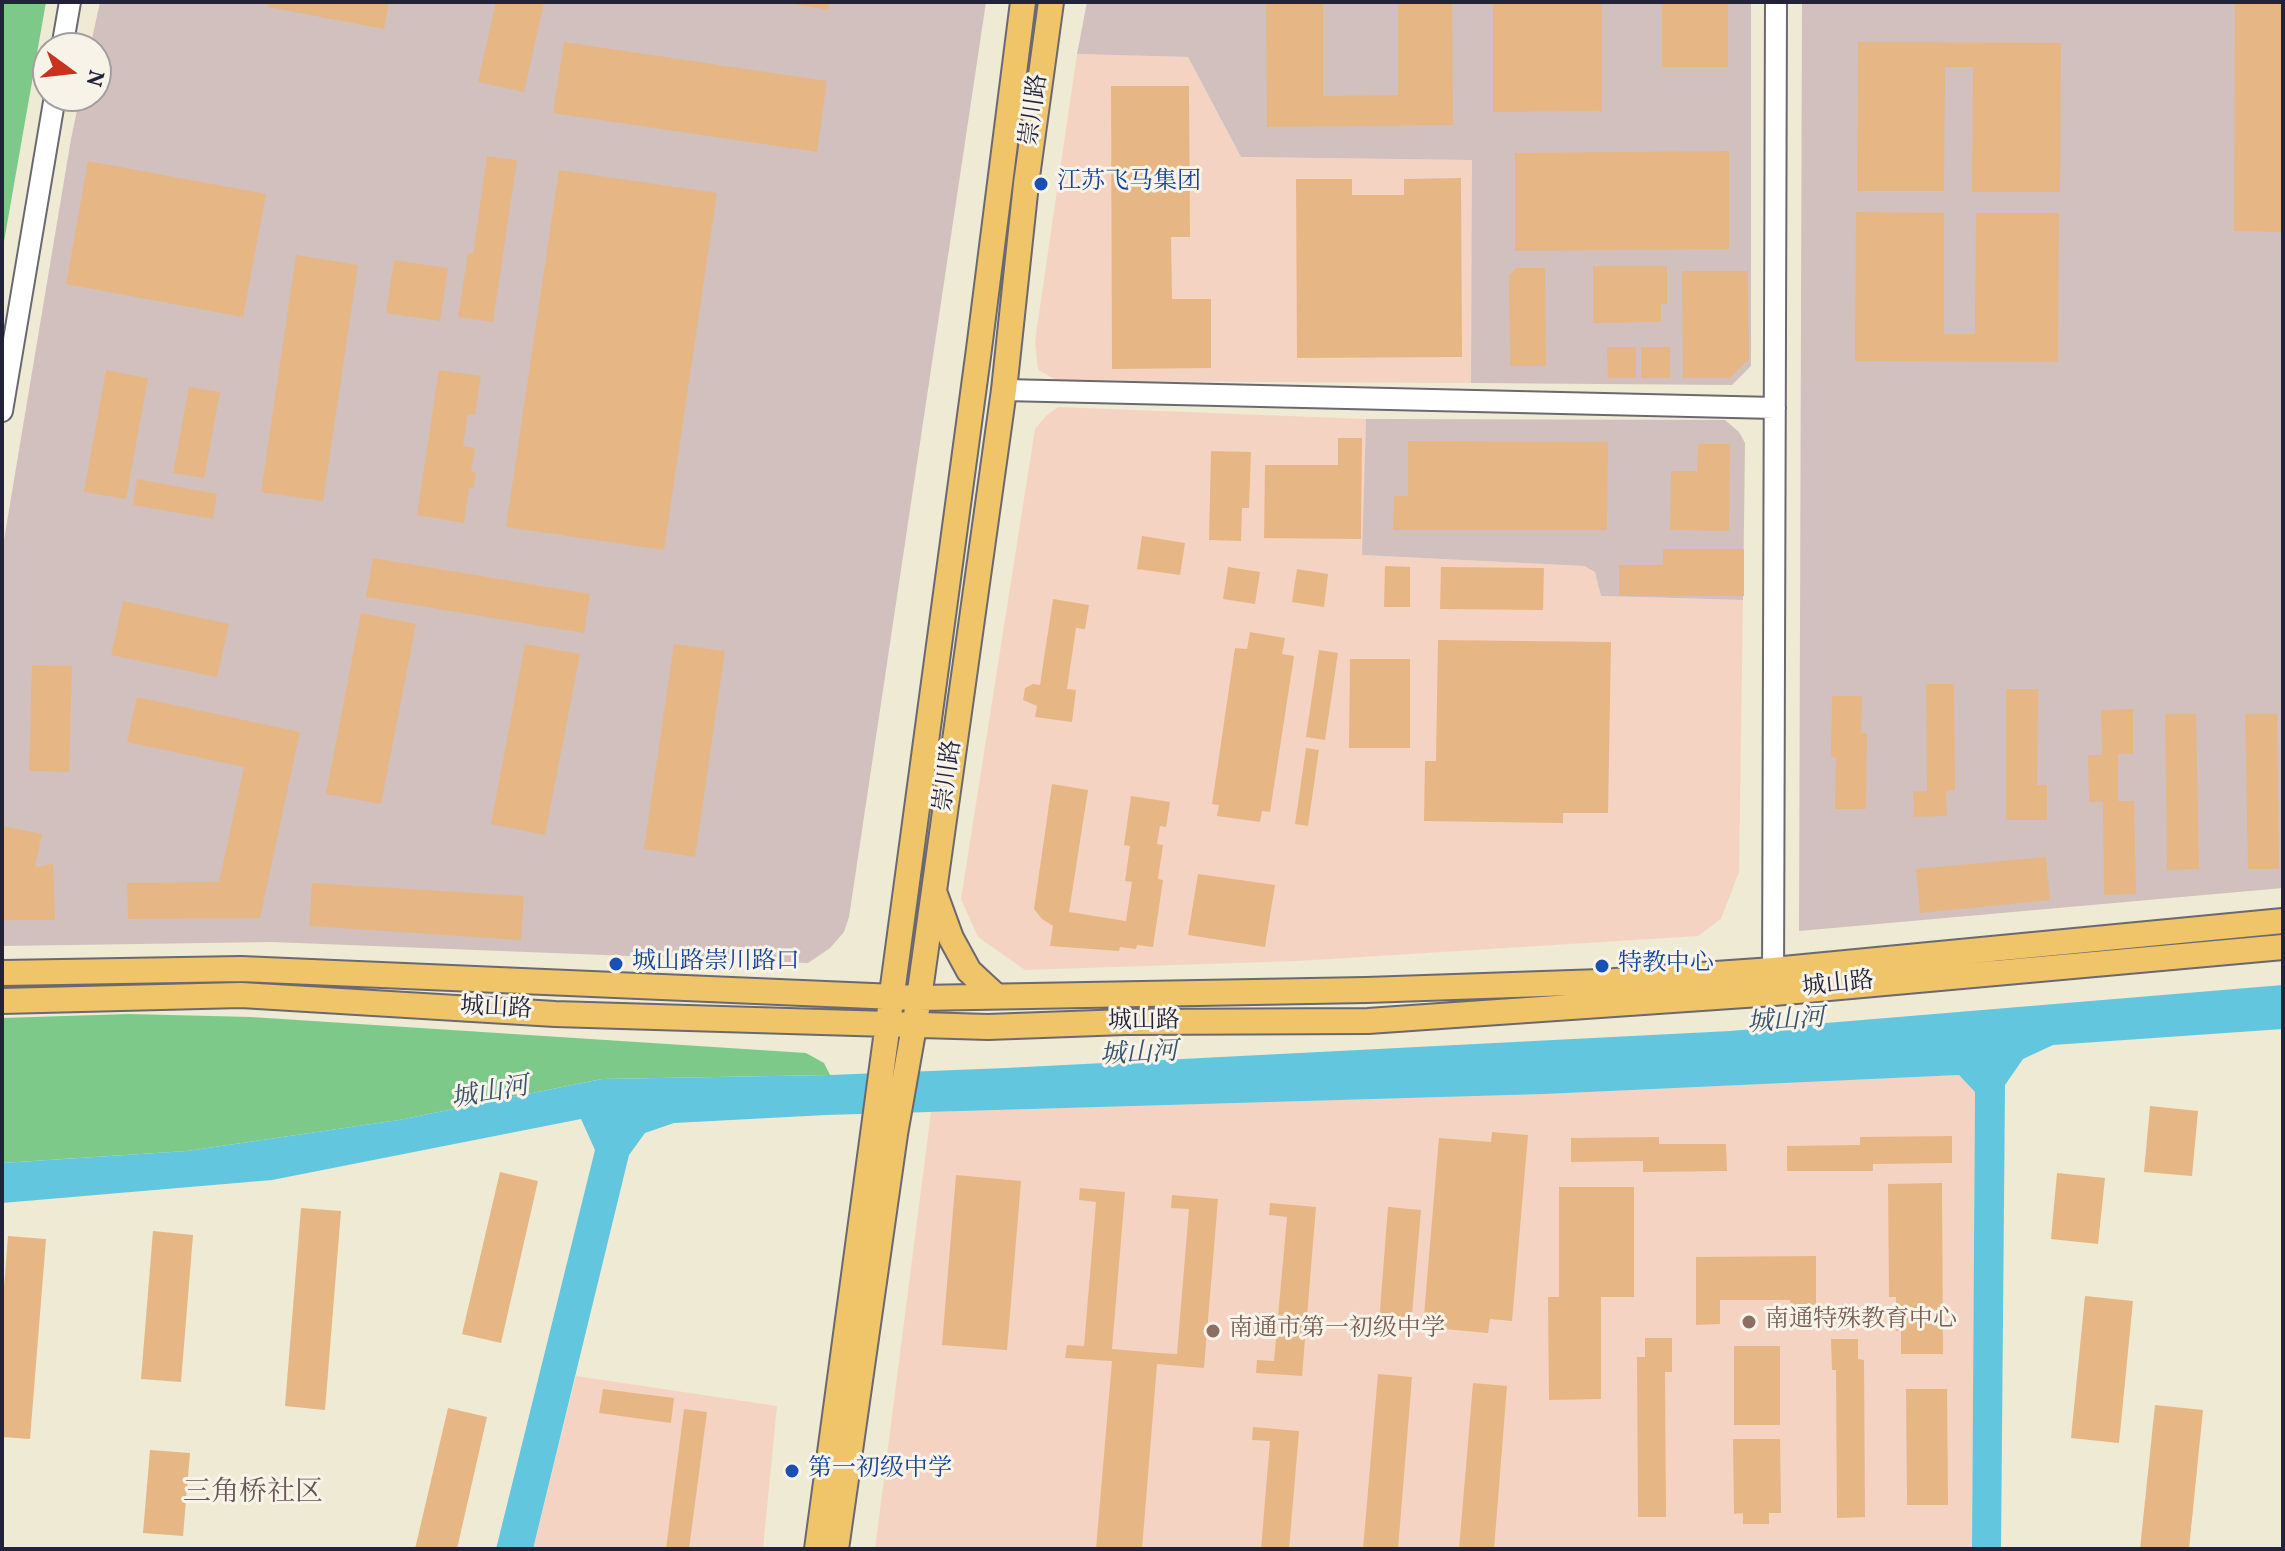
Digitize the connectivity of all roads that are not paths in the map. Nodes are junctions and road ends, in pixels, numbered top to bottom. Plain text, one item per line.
1 (70, 2) edge
2 (1023, 2) edge
3 (1051, 2) edge
4 (1776, 2) edge
5 (65, 32) edge
6 (52, 112) edge
7 (1004, 390) junction
8 (1775, 408) junction
9 (2, 411) edge
10 (934, 891) junction
11 (2283, 921) edge
12 (2283, 947) edge
13 (2, 973) edge
14 (1774, 981) junction
15 (996, 996) junction
16 (892, 997) junction
17 (919, 998) junction
18 (2, 1001) edge
19 (914, 1025) junction
20 (894, 1042) junction
21 (885, 1134) junction
22 (817, 1549) edge
23 (836, 1549) edge

1 - 5 street
2 - 16 main road, 崇川路
3 - 7 main road, 崇川路
4 - 8 street
6 - 9 street
7 - 8 street
7 - 10 main road, 崇川路
8 - 14 street
10 - 15 main road
10 - 17 main road, 崇川路
11 - 14 main road, 城山路
12 - 14 main road, 城山路
13 - 16 main road, 城山路
14 - 15 main road, 城山路
14 - 19 main road, 城山路
15 - 17 main road, 城山路
16 - 17 main road, 城山路
16 - 20 main road, 崇川路
17 - 19 main road, 崇川路
18 - 20 main road, 城山路
19 - 20 main road, 城山路
20 - 21 main road, 崇川路
21 - 22 main road, 崇川路
21 - 23 main road, 崇川路

